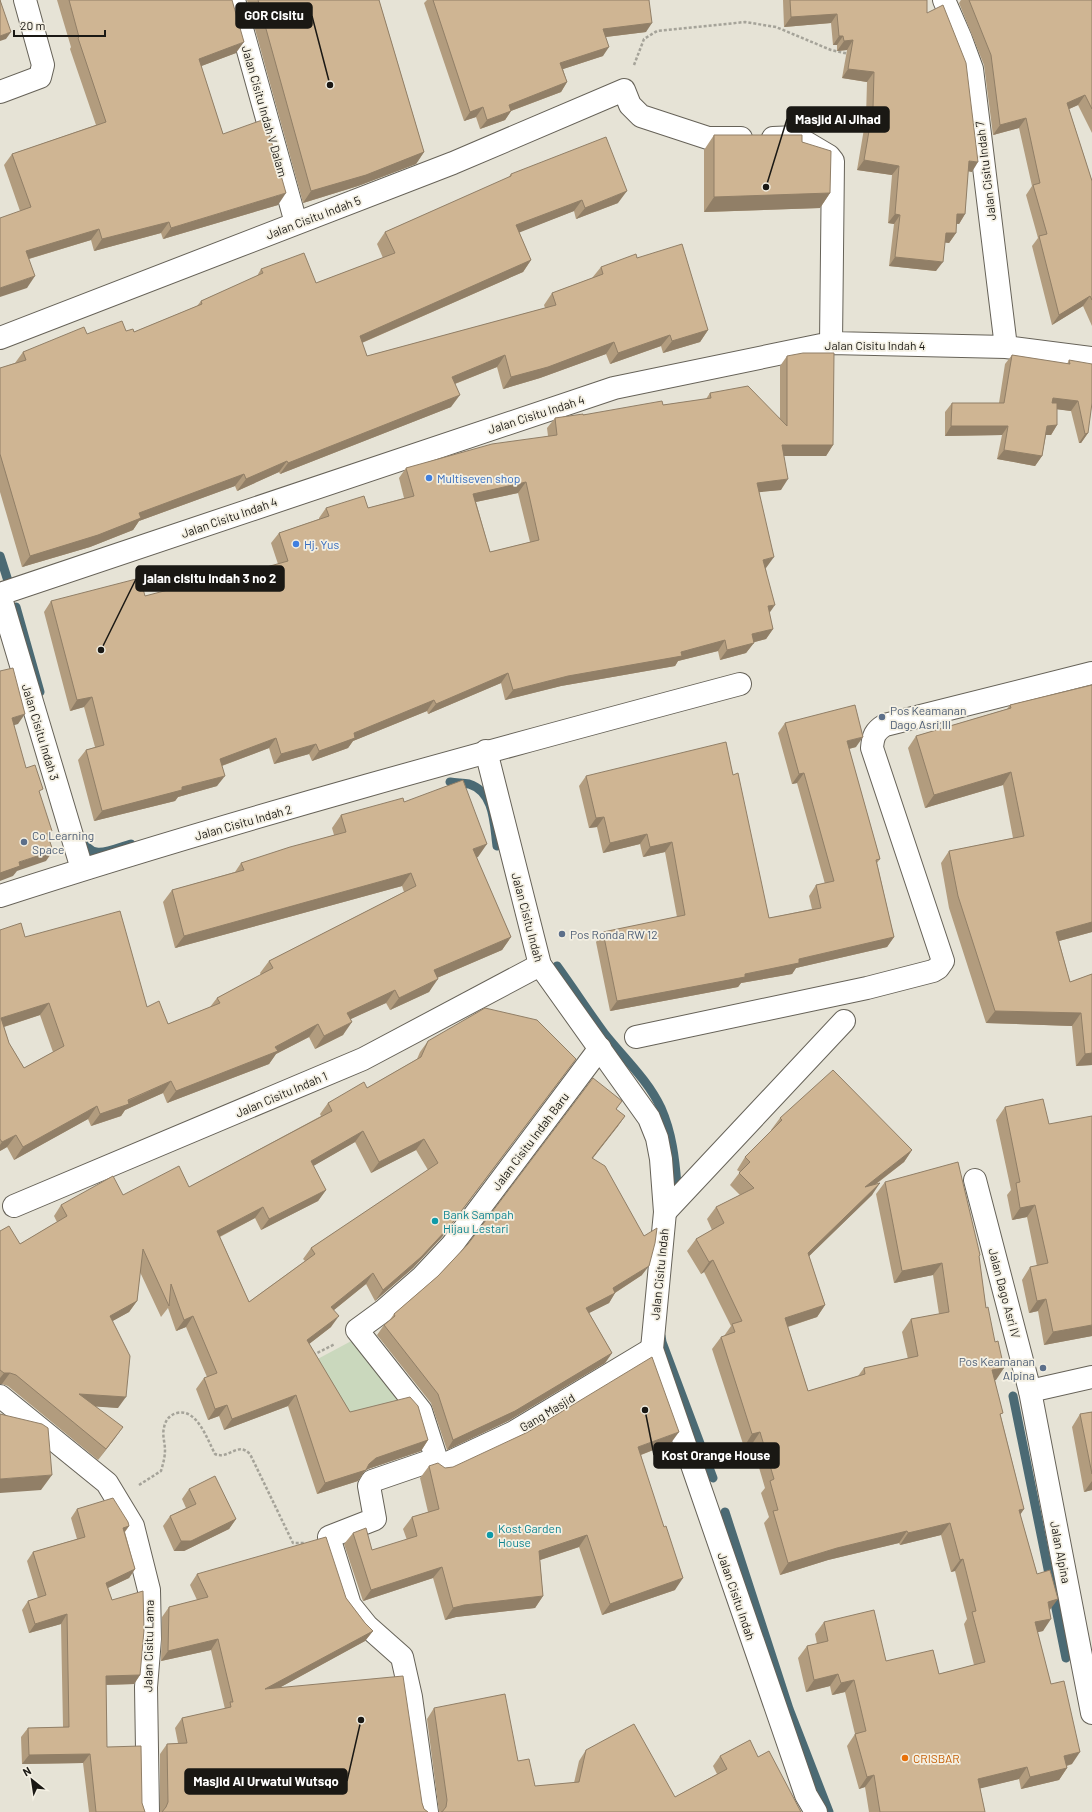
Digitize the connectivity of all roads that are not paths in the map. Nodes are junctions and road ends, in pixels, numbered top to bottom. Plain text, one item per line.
1 (25, 0) edge
2 (234, 0) edge
3 (944, 0) edge
4 (0, 92) edge
5 (296, 223) junction
6 (0, 338) edge
7 (831, 343) junction
8 (1006, 347) junction
9 (1092, 358) edge
10 (0, 594) edge
11 (1092, 673) edge
12 (740, 684) dead end
13 (486, 751) junction
14 (82, 870) junction
15 (0, 896) edge
16 (540, 965) junction
17 (844, 1021) dead end
18 (636, 1037) dead end
19 (600, 1048) junction
20 (975, 1180) dead end
21 (14, 1206) dead end
22 (665, 1212) junction
23 (652, 1349) junction
24 (1092, 1377) edge
25 (1030, 1391) junction
26 (0, 1396) edge
27 (438, 1463) junction
28 (1092, 1713) edge
29 (148, 1812) edge
30 (427, 1812) edge
31 (816, 1812) edge

1 - 4 street
2 - 5 street, Jalan Cisitu Indah V Dalam
3 - 8 street, Jalan Cisitu Indah 7
5 - 6 street, Jalan Cisitu Indah 5
5 - 7 street, Jalan Cisitu Indah 5
7 - 8 street, Jalan Cisitu Indah 4
7 - 10 street, Jalan Cisitu Indah 4
8 - 9 street, Jalan Cisitu Indah 4
10 - 14 street, Jalan Cisitu Indah 3
11 - 18 street
12 - 13 street, Jalan Cisitu Indah 2
13 - 14 street, Jalan Cisitu Indah 2
13 - 16 street, Jalan Cisitu Indah
14 - 15 street, Jalan Cisitu Indah 2
16 - 19 street, Jalan Cisitu Indah
16 - 21 street, Jalan Cisitu Indah 1
17 - 22 street
19 - 22 street, Jalan Cisitu Indah
19 - 27 street, Jalan Cisitu Indah Baru
20 - 25 street, Jalan Dago Asri IV
22 - 23 street, Jalan Cisitu Indah
23 - 27 street, Gang Masjid
23 - 31 street, Jalan Cisitu Indah
24 - 25 street
25 - 28 street, Jalan Alpina
26 - 29 street, Jalan Cisitu Lama
27 - 30 street, Gang Masjid

